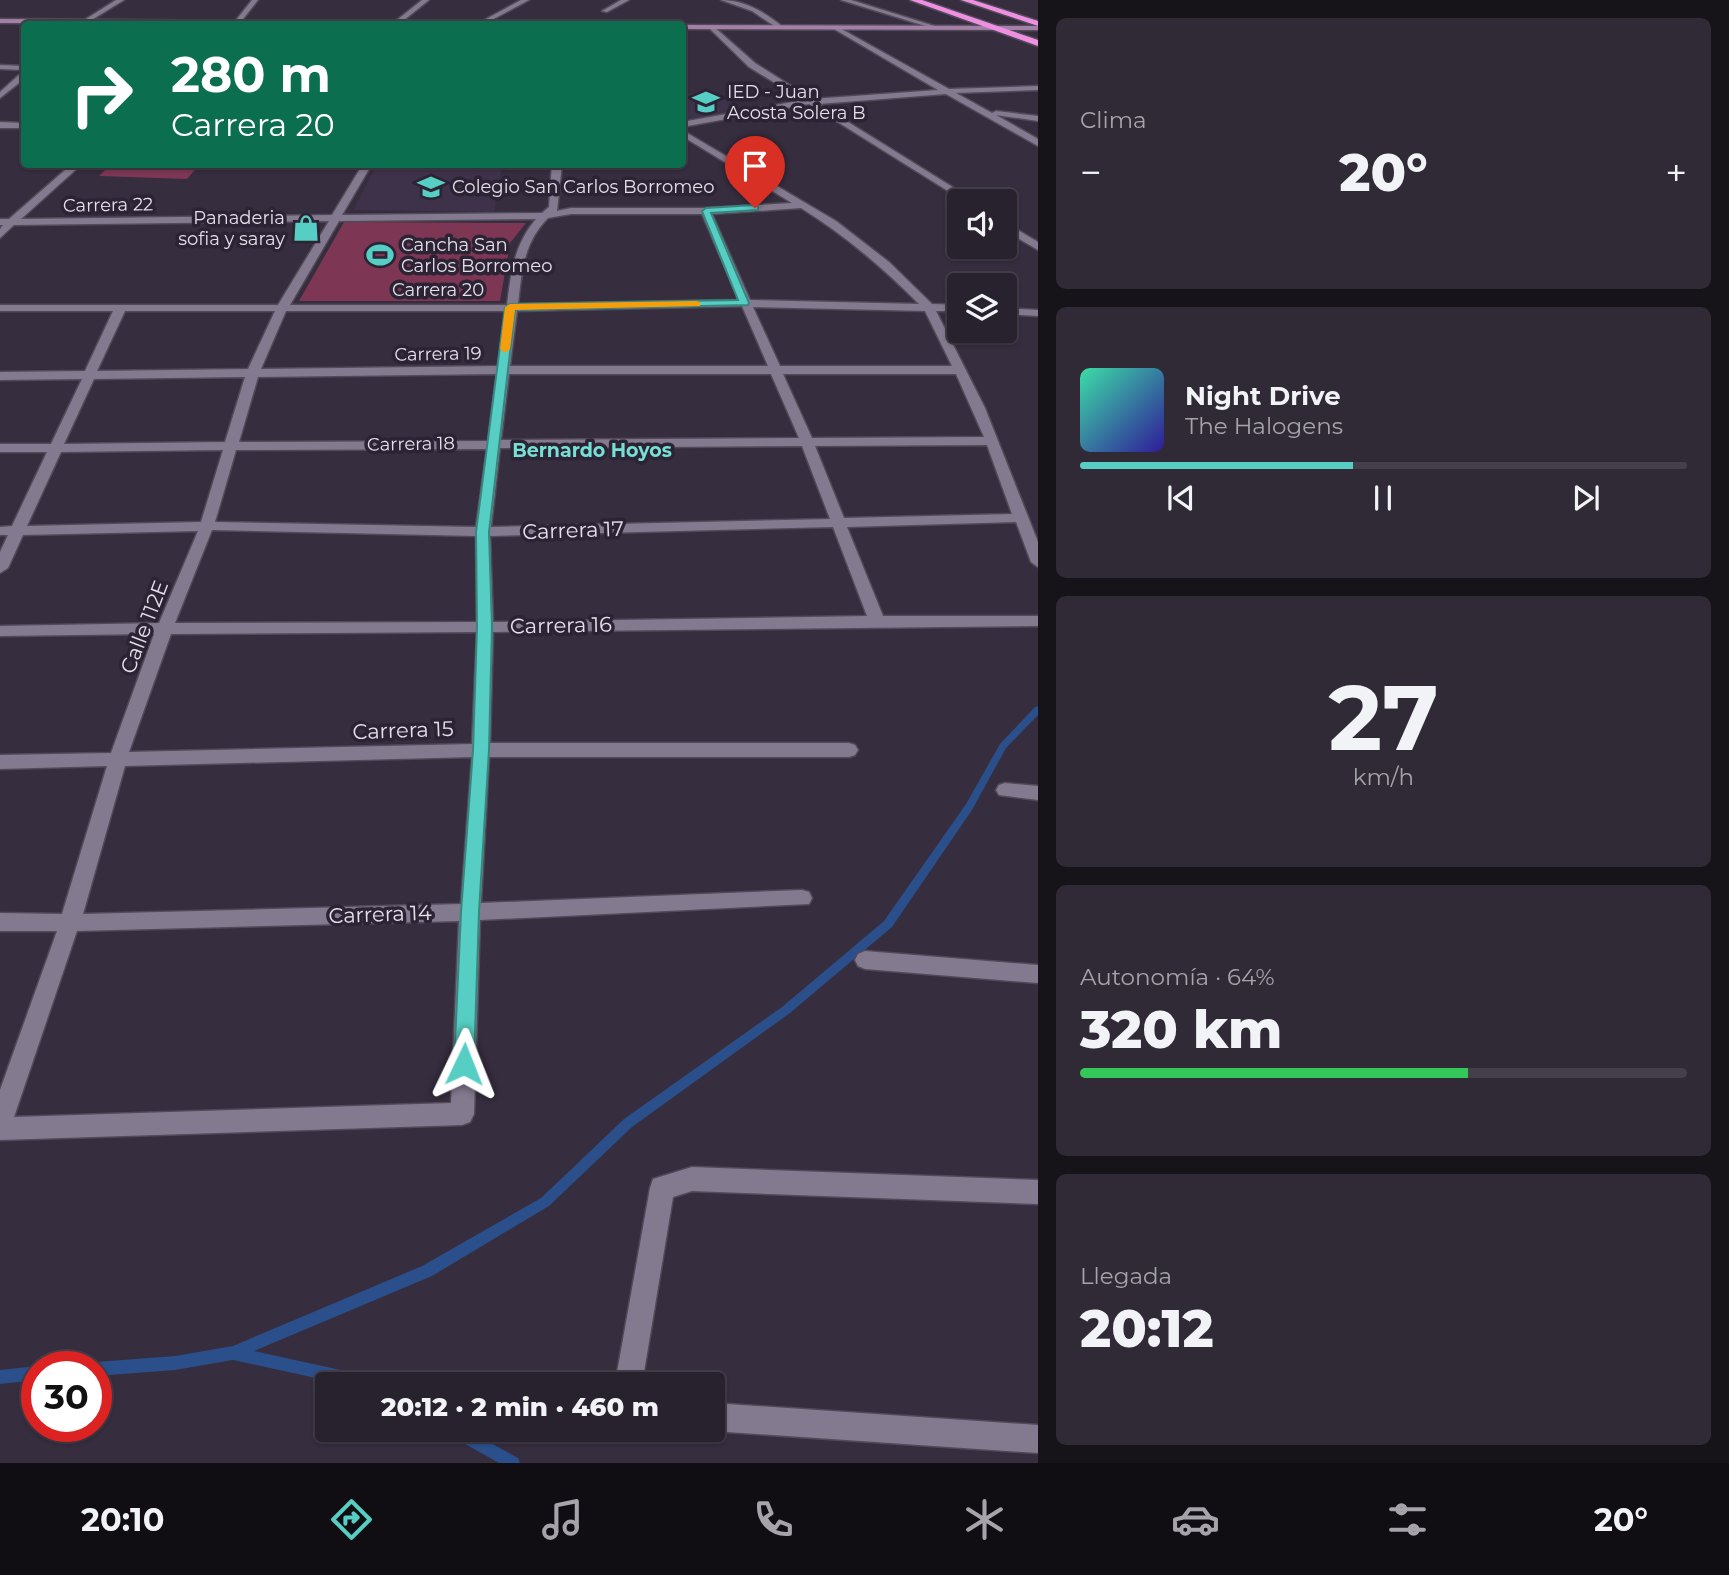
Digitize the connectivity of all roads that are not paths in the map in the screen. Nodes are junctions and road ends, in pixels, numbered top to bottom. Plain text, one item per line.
1 (121, 0) edge
2 (255, 0) edge
3 (426, 0) edge
4 (526, 0) edge
5 (626, 0) edge
6 (724, 0) edge
7 (844, 0) edge
8 (914, 0) edge
9 (933, 0) edge
10 (965, 0) edge
11 (983, 0) edge
12 (605, 11) dead end
13 (86, 21) edge
14 (238, 21) edge
15 (399, 21) edge
16 (486, 21) edge
17 (0, 22) edge
18 (21, 22) edge
19 (1038, 25) edge
20 (686, 27) edge
21 (711, 27) junction
22 (779, 27) junction
23 (995, 27) junction
24 (1011, 27) junction
25 (836, 28) junction
26 (937, 28) junction
27 (1038, 37) edge
28 (1038, 43) edge
29 (0, 67) edge
30 (21, 73) edge
31 (21, 77) edge
32 (1038, 88) edge
33 (951, 91) junction
34 (0, 96) edge
35 (808, 102) junction
36 (986, 111) junction
37 (1038, 119) edge
38 (686, 124) edge
39 (0, 125) edge
40 (21, 125) edge
41 (686, 134) edge
42 (1038, 143) edge
43 (73, 168) edge
44 (366, 168) edge
45 (557, 168) edge
46 (950, 189) edge
47 (804, 205) junction
48 (706, 211) junction
49 (542, 216) junction
50 (336, 218) junction
51 (5, 222) edge
52 (1017, 233) edge
53 (0, 235) edge
54 (1038, 247) edge
55 (744, 303) junction
56 (928, 306) junction
57 (510, 307) junction
58 (947, 307) edge
59 (0, 308) edge
60 (282, 308) junction
61 (120, 309) junction
62 (1017, 312) edge
63 (1038, 313) edge
64 (502, 370) junction
65 (961, 370) junction
66 (775, 371) junction
67 (90, 374) junction
68 (252, 375) junction
69 (0, 376) edge
70 (990, 441) junction
71 (807, 442) junction
72 (495, 443) junction
73 (232, 445) junction
74 (57, 447) junction
75 (0, 448) edge
76 (1021, 518) junction
77 (840, 523) junction
78 (207, 526) junction
79 (0, 531) edge
80 (17, 531) junction
81 (483, 532) junction
82 (1038, 562) edge
83 (0, 568) edge
84 (876, 620) junction
85 (1038, 621) edge
86 (165, 627) junction
87 (485, 627) junction
88 (0, 631) edge
89 (481, 750) junction
90 (849, 750) dead end
91 (117, 761) junction
92 (0, 762) edge
93 (1005, 790) dead end
94 (1038, 793) edge
95 (802, 898) dead end
96 (470, 912) junction
97 (0, 922) edge
98 (70, 923) junction
99 (865, 960) dead end
100 (1038, 974) edge
101 (0, 1123) edge
102 (0, 1129) edge
103 (1038, 1192) edge
104 (630, 1372) edge
105 (725, 1419) edge
106 (1038, 1439) edge

1 - 13 street
2 - 14 street
3 - 15 street
4 - 16 street
5 - 12 street
6 - 22 street
7 - 26 street
8 - 23 highway
9 - 24 highway
10 - 19 highway
11 - 19 highway
17 - 18 street
19 - 24 street
20 - 21 street
21 - 22 street
21 - 35 street
22 - 25 street
23 - 24 street
23 - 26 street
23 - 28 highway
24 - 27 highway
25 - 26 street
25 - 33 street
29 - 30 street
31 - 34 street
32 - 33 street
33 - 35 street
33 - 36 street
35 - 38 street
35 - 46 street
36 - 37 street
36 - 42 street
39 - 40 street
41 - 47 street
43 - 51 street
44 - 50 street, Calle 112E
45 - 49 street
47 - 48 street, Carrera 22
47 - 56 street
48 - 49 street, Carrera 22
48 - 55 street
49 - 50 street, Carrera 22
49 - 57 street
50 - 51 street, Carrera 22
50 - 60 street, Calle 112E
51 - 53 street
52 - 54 street
55 - 56 street, Carrera 20
55 - 57 street, Carrera 20
55 - 66 street
56 - 58 street, Carrera 20
56 - 65 street
57 - 60 street, Carrera 20
57 - 64 street
59 - 61 street, Carrera 20
60 - 61 street, Carrera 20
60 - 68 street, Calle 112E
61 - 67 street
62 - 63 street
64 - 66 street, Carrera 19
64 - 68 street, Carrera 19
64 - 72 street
65 - 66 street, Carrera 19
65 - 70 street
66 - 71 street
67 - 68 street, Carrera 19
67 - 69 street, Carrera 19
67 - 74 street
68 - 73 street, Calle 112E
70 - 71 street, Carrera 18
70 - 76 street
71 - 72 street, Carrera 18
71 - 77 street
72 - 73 street, Carrera 18
72 - 81 street
73 - 74 street, Carrera 18
73 - 78 street, Calle 112E
74 - 75 street, Carrera 18
74 - 80 street
76 - 77 street, Carrera 17
76 - 82 street
77 - 81 street, Carrera 17
77 - 84 street
78 - 80 street, Carrera 17
78 - 81 street, Carrera 17
78 - 86 street, Calle 112E
79 - 80 street, Carrera 17
80 - 83 street
81 - 87 street
84 - 85 street, Carrera 16
84 - 87 street, Carrera 16
86 - 87 street, Carrera 16
86 - 88 street, Carrera 16
86 - 91 street, Calle 112E
87 - 89 street
89 - 90 street, Carrera 15
89 - 91 street, Carrera 15
89 - 96 street
91 - 92 street, Carrera 15
91 - 98 street, Calle 112E
93 - 94 street
95 - 96 street, Carrera 14
96 - 98 street, Carrera 14
96 - 102 street
97 - 98 street, Carrera 14
98 - 101 street, Calle 112E
99 - 100 street
103 - 104 street
105 - 106 street

